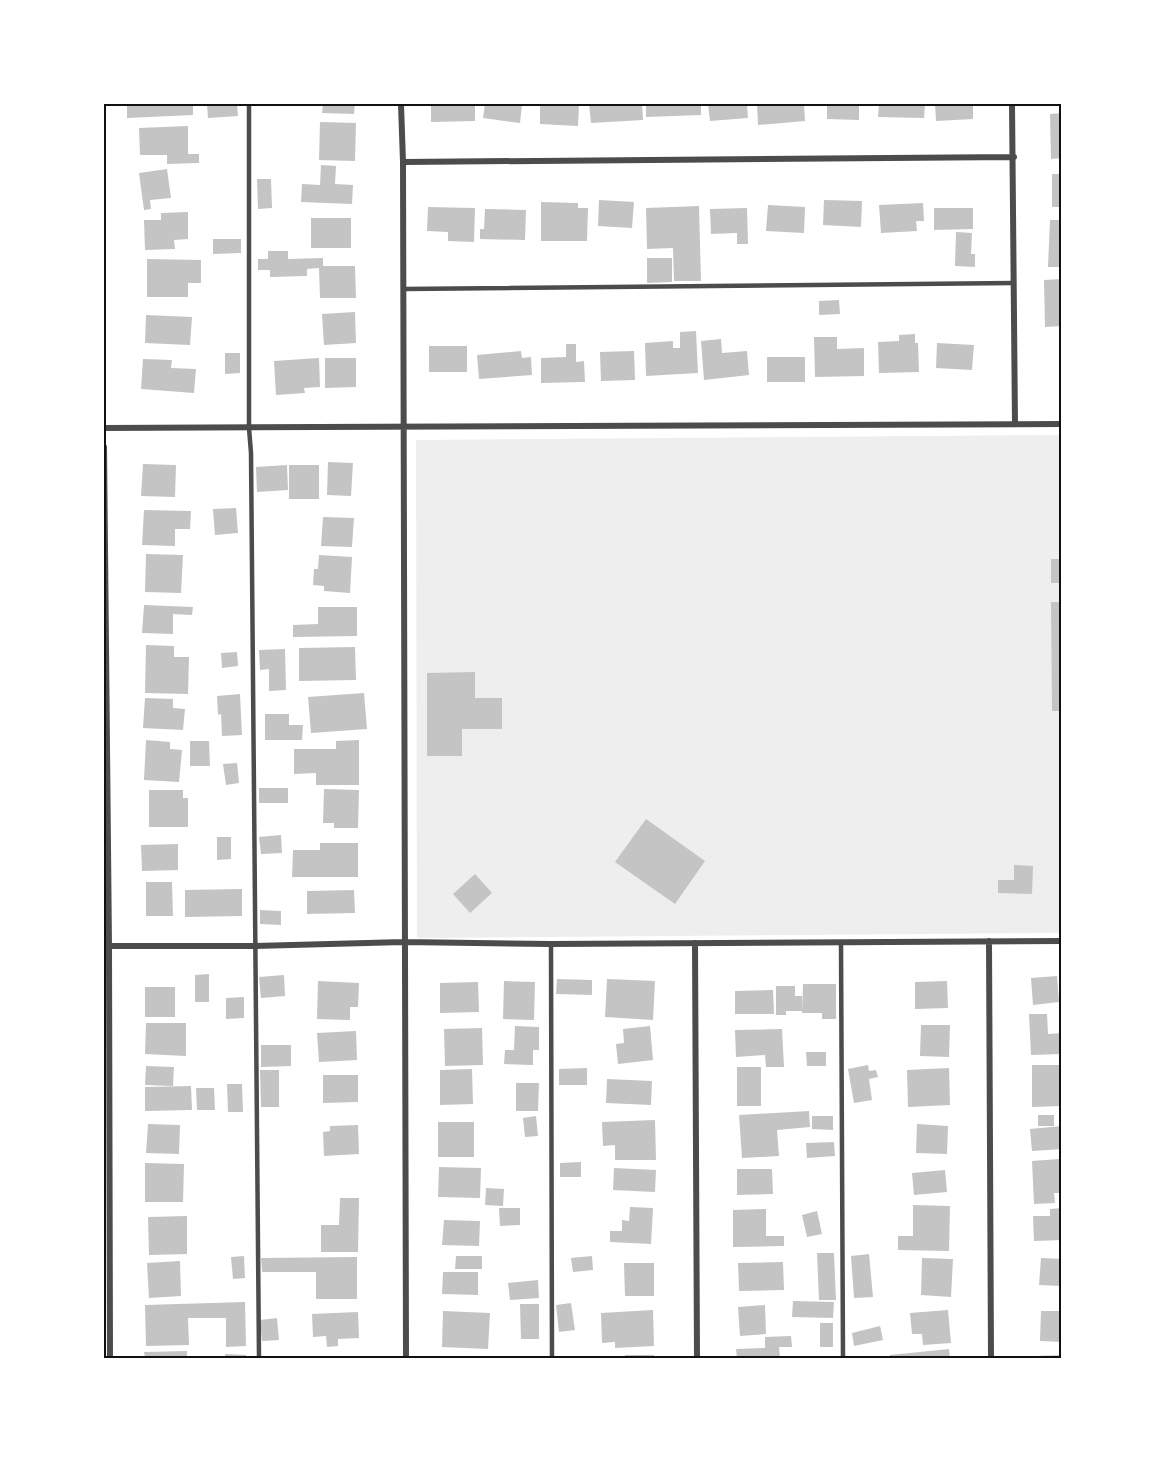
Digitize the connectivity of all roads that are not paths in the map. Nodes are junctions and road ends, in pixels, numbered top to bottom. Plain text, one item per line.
1 (249, 104) edge
2 (401, 104) edge
3 (1012, 104) edge
4 (1014, 157) junction
5 (404, 162) junction
6 (1014, 283) junction
7 (404, 289) junction
8 (1015, 424) junction
9 (1062, 424) edge
10 (104, 428) edge
11 (249, 428) junction
12 (404, 428) junction
13 (104, 447) edge
14 (989, 941) junction
15 (1062, 941) edge
16 (404, 942) junction
17 (841, 942) junction
18 (695, 943) junction
19 (550, 944) junction
20 (106, 946) edge
21 (255, 946) junction
22 (110, 1359) edge
23 (259, 1359) edge
24 (406, 1359) edge
25 (552, 1359) edge
26 (697, 1359) edge
27 (843, 1359) edge
28 (991, 1359) edge

1 - 11 lane
2 - 5 street
3 - 4 street
4 - 5 street
4 - 6 street
5 - 7 street
6 - 7 lane
6 - 8 street
7 - 12 street
8 - 9 street
8 - 12 street
10 - 11 street
11 - 12 street
11 - 21 lane
12 - 16 street
13 - 20 street
14 - 15 street
14 - 17 street
14 - 28 street
16 - 19 street
16 - 21 street
16 - 24 street
17 - 18 street
17 - 27 lane
18 - 19 street
18 - 26 street
19 - 25 lane
20 - 21 street
20 - 22 street
21 - 23 lane

